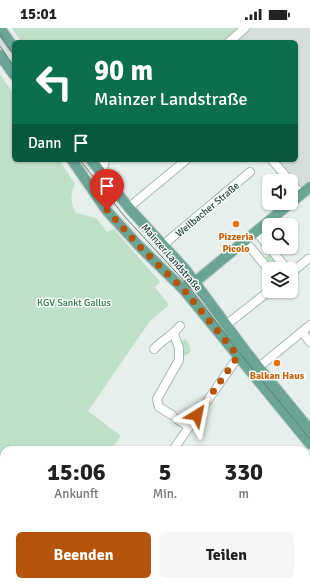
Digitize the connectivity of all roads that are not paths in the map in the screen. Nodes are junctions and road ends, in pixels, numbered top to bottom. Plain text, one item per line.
1 (0, 28) edge
2 (245, 28) edge
3 (231, 40) edge
4 (12, 45) edge
5 (0, 55) edge
6 (12, 72) edge
7 (73, 162) edge
8 (93, 162) edge
9 (105, 162) edge
10 (183, 162) edge
11 (274, 162) edge
12 (250, 172) dead end
13 (102, 174) junction
14 (283, 174) edge
15 (310, 187) edge
16 (298, 191) edge
17 (301, 195) junction
18 (130, 209) junction
19 (256, 231) junction
20 (262, 238) edge
21 (245, 241) junction
22 (163, 245) junction
23 (275, 254) edge
24 (308, 259) dead end
25 (262, 262) edge
26 (281, 262) edge
27 (298, 267) edge
28 (207, 272) junction
29 (173, 279) junction
30 (195, 282) junction
31 (262, 297) edge
32 (208, 300) junction
33 (196, 304) junction
34 (226, 325) junction
35 (310, 325) edge
36 (180, 326) dead end
37 (302, 332) junction
38 (174, 334) junction
39 (310, 342) edge
40 (154, 349) dead end
41 (238, 356) junction
42 (259, 367) junction
43 (189, 427) junction
44 (310, 430) edge
45 (310, 444) edge
46 (179, 446) edge

1 - 4 main road
2 - 3 street
5 - 6 main road
7 - 29 main road, Mainzer Landstraße
8 - 13 main road, Mainzer Landstraße
9 - 13 street
10 - 18 street
11 - 14 street
12 - 22 street, Weilbacher Straße
13 - 18 main road, Mainzer Landstraße
15 - 17 main road
16 - 17 street
17 - 19 main road
18 - 22 main road, Mainzer Landstraße
19 - 20 street
19 - 21 main road
21 - 25 street
21 - 28 main road
22 - 30 main road, Mainzer Landstraße
23 - 26 street
24 - 27 street
28 - 30 main road
28 - 32 main road
29 - 30 main road
29 - 33 main road, Mainzer Landstraße
30 - 32 main road, Mainzer Landstraße
30 - 33 main road
31 - 34 street
32 - 34 main road, Mainzer Landstraße
33 - 41 main road, Mainzer Landstraße
34 - 42 main road, Mainzer Landstraße
35 - 37 street
36 - 38 street
37 - 39 street
37 - 42 street
38 - 40 street
38 - 43 street
41 - 43 street
41 - 45 main road, Mainzer Landstraße
42 - 44 main road, Mainzer Landstraße
43 - 46 street

